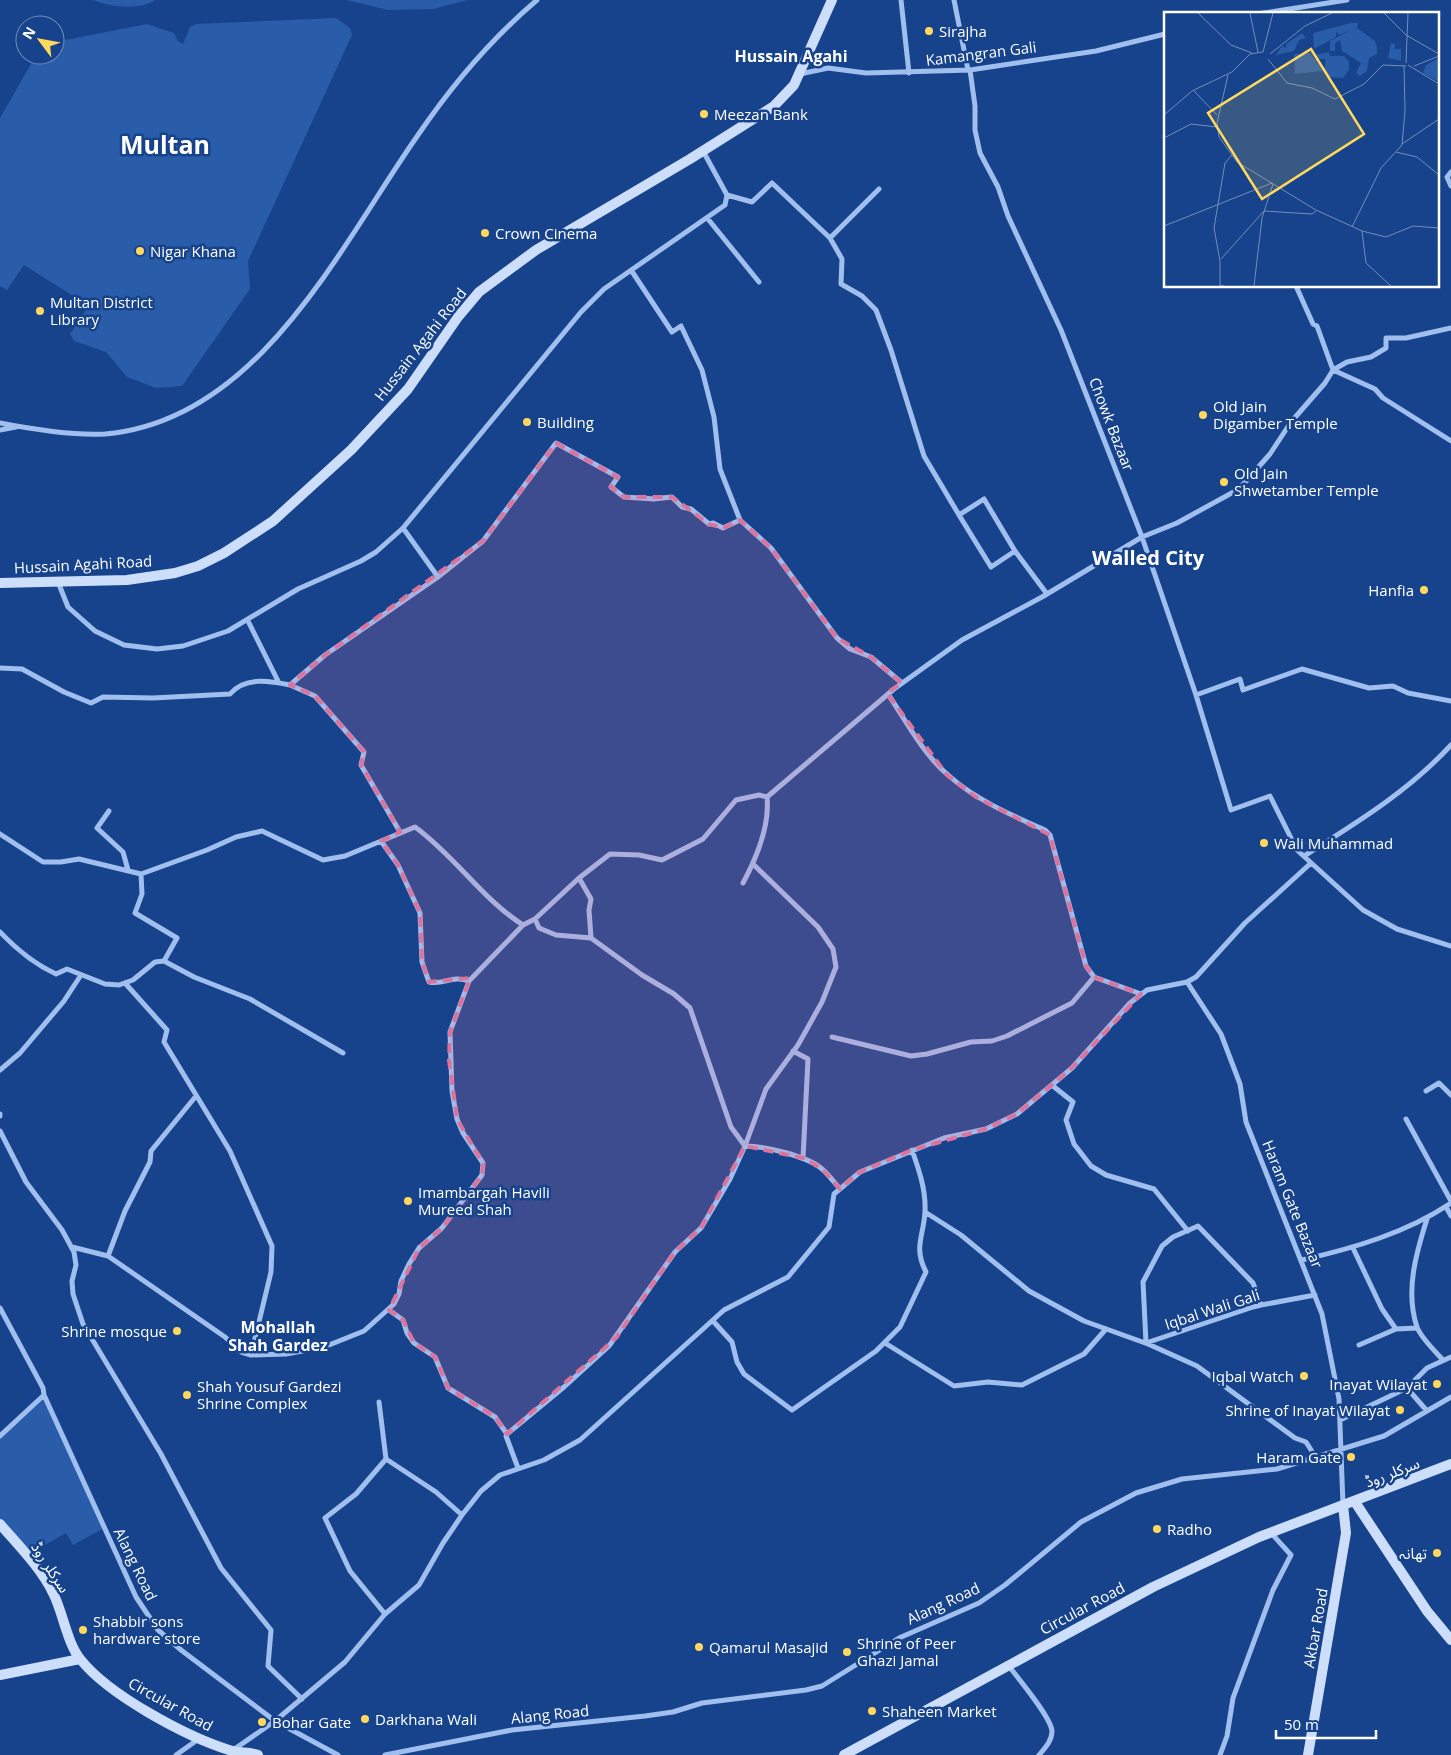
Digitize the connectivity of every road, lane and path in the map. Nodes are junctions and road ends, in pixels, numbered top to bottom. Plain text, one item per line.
1 (537, 0) edge
2 (832, 0) edge
3 (901, 0) edge
4 (954, 0) edge
5 (1347, 0) edge
6 (1270, 12) edge
7 (1164, 34) edge
8 (969, 70) junction
9 (909, 73) junction
10 (799, 75) junction
11 (703, 151) junction
12 (1451, 172) edge
13 (1451, 186) edge
14 (879, 189) dead end
15 (728, 195) junction
16 (708, 219) junction
17 (830, 238) junction
18 (631, 270) junction
19 (759, 282) dead end
20 (1297, 288) edge
21 (1451, 328) edge
22 (1333, 370) junction
23 (0, 423) edge
24 (16, 427) junction
25 (0, 430) edge
26 (1451, 441) edge
27 (959, 515) junction
28 (740, 520) junction
29 (404, 528) junction
30 (1142, 537) junction
31 (1015, 551) junction
32 (438, 577) junction
33 (58, 582) junction
34 (0, 583) edge
35 (1047, 594) junction
36 (248, 621) junction
37 (0, 668) edge
38 (279, 683) junction
39 (902, 684) junction
40 (290, 685) junction
41 (888, 694) junction
42 (1196, 695) junction
43 (1451, 700) edge
44 (1451, 745) edge
45 (767, 797) junction
46 (109, 811) dead end
47 (400, 832) junction
48 (0, 834) edge
49 (381, 841) junction
50 (1304, 856) junction
51 (1311, 863) junction
52 (753, 864) junction
53 (128, 870) junction
54 (141, 874) junction
55 (579, 878) junction
56 (743, 883) dead end
57 (534, 919) junction
58 (523, 925) junction
59 (0, 932) edge
60 (592, 938) junction
61 (1451, 946) edge
62 (164, 961) junction
63 (81, 975) junction
64 (1094, 978) junction
65 (469, 981) junction
66 (125, 982) junction
67 (1187, 982) junction
68 (1141, 994) junction
69 (832, 1037) dead end
70 (793, 1051) junction
71 (343, 1053) dead end
72 (0, 1070) edge
73 (1053, 1086) junction
74 (1426, 1091) dead end
75 (1451, 1095) edge
76 (196, 1096) junction
77 (1406, 1119) dead end
78 (0, 1131) edge
79 (745, 1146) junction
80 (912, 1150) junction
81 (803, 1158) junction
82 (840, 1189) junction
83 (1449, 1204) edge
84 (925, 1212) junction
85 (1451, 1216) edge
86 (1426, 1219) junction
87 (1188, 1231) junction
88 (72, 1247) junction
89 (1353, 1248) junction
90 (108, 1256) junction
91 (1302, 1260) junction
92 (1315, 1295) junction
93 (1261, 1305) junction
94 (0, 1308) edge
95 (389, 1310) junction
96 (713, 1321) junction
97 (1417, 1328) junction
98 (1106, 1329) junction
99 (1396, 1329) junction
100 (885, 1343) junction
101 (1146, 1343) junction
102 (1358, 1345) dead end
103 (251, 1355) junction
104 (1451, 1356) edge
105 (1443, 1360) junction
106 (1407, 1388) junction
107 (44, 1395) junction
108 (1451, 1397) edge
109 (379, 1402) dead end
110 (1427, 1411) junction
111 (1340, 1420) junction
112 (507, 1434) junction
113 (0, 1436) edge
114 (1341, 1448) junction
115 (1315, 1456) junction
116 (386, 1459) junction
117 (1451, 1464) edge
118 (518, 1468) junction
119 (1355, 1502) junction
120 (1343, 1505) junction
121 (462, 1515) junction
122 (0, 1524) edge
123 (1271, 1533) junction
124 (385, 1614) junction
125 (1451, 1640) edge
126 (80, 1659) junction
127 (1008, 1664) junction
128 (0, 1675) edge
129 (302, 1699) junction
130 (275, 1721) junction
131 (200, 1738) junction
132 (229, 1753) edge
133 (176, 1755) edge
134 (258, 1755) edge
135 (338, 1755) edge
136 (386, 1755) edge
137 (844, 1755) edge
138 (1039, 1755) edge
139 (1220, 1755) edge
140 (1308, 1755) edge

1 - 24 street
2 - 10 main road, Hussain Agahi Road
3 - 9 street
4 - 8 street, Chowk Bazaar
5 - 6 street
7 - 8 street, Kamangran Gali
8 - 9 street, Kamangran Gali
8 - 30 street, Chowk Bazaar
9 - 10 street, Kamangran Gali
10 - 11 main road, Hussain Agahi Road
11 - 15 street
11 - 33 main road, Hussain Agahi Road
12 - 13 street
14 - 17 street
15 - 16 street
15 - 17 street
16 - 18 street
16 - 19 street
17 - 27 street
18 - 28 street
18 - 29 street
20 - 22 street
21 - 22 street
22 - 26 street
22 - 30 street
23 - 24 street
24 - 25 street
27 - 31 street
27 - 31 street
28 - 32 street
28 - 39 street
29 - 32 street
29 - 36 street
30 - 35 street
30 - 42 street, Chowk Bazaar
31 - 35 street
32 - 40 street
33 - 34 main road, Hussain Agahi Road
33 - 36 street
35 - 39 street
36 - 38 street
37 - 38 street
38 - 40 street
39 - 41 street
40 - 47 street
41 - 45 street
41 - 64 street
42 - 43 street
42 - 50 street, Chowk Bazaar
44 - 50 street
45 - 52 street
45 - 55 street
46 - 53 street
47 - 49 street
47 - 58 street
48 - 53 street
49 - 54 street
49 - 65 street
50 - 51 street
51 - 61 street
51 - 67 street
52 - 56 street
52 - 70 street
53 - 54 street
54 - 62 street
55 - 57 street
55 - 60 street
57 - 58 street
57 - 60 street
58 - 65 street
59 - 63 street
60 - 79 street
62 - 66 street
62 - 71 street
63 - 66 street
63 - 72 street
64 - 68 street
64 - 69 street
65 - 95 street
66 - 76 street
67 - 68 street
67 - 91 street, Haram Gate Bazaar
68 - 73 street
70 - 79 street
70 - 81 street
73 - 80 street
73 - 87 street
74 - 75 street
76 - 90 street
76 - 103 street
77 - 83 street
78 - 88 street
79 - 81 street
79 - 112 street
80 - 82 street
80 - 84 street
81 - 82 street
82 - 96 street
83 - 85 street
83 - 86 street
84 - 98 street
84 - 100 street
86 - 89 street
86 - 97 street
87 - 93 street
87 - 101 street
88 - 90 street
88 - 129 street
89 - 91 street
89 - 99 street
90 - 103 street
91 - 92 street, Haram Gate Bazaar
92 - 93 street, Iqbal Wali Gali
92 - 111 street, Haram Gate Bazaar
93 - 101 street, Iqbal Wali Gali
94 - 107 street, Alang Road
95 - 103 street
95 - 112 street
96 - 100 street
96 - 118 street
97 - 99 street
97 - 105 street
98 - 100 street
98 - 101 street
99 - 102 street
101 - 115 street
104 - 105 street
105 - 106 street
106 - 110 street
106 - 111 street
107 - 113 street
107 - 130 street, Alang Road
108 - 110 street, Alang Road
109 - 116 street
110 - 114 street, Alang Road
111 - 114 street, Haram Gate Bazaar
112 - 118 street
114 - 115 street, Alang Road
114 - 120 street, Haram Gate Bazaar
115 - 136 street, Alang Road
116 - 121 street
116 - 124 street
117 - 119 main road, سرکلر روڈ
118 - 121 street
119 - 120 main road, سرکلر روڈ
119 - 125 main road
120 - 123 main road, Circular Road
120 - 140 main road, Akbar Road
121 - 124 street
122 - 126 main road, سرکلر روڈ
123 - 127 main road, Circular Road
123 - 139 street
124 - 129 street
126 - 128 main road
126 - 131 main road, Circular Road
127 - 137 main road, Circular Road
127 - 138 street
129 - 130 street
130 - 132 street
130 - 135 street, Alang Road
131 - 132 main road, Circular Road
131 - 133 street
132 - 134 main road, Circular Road

